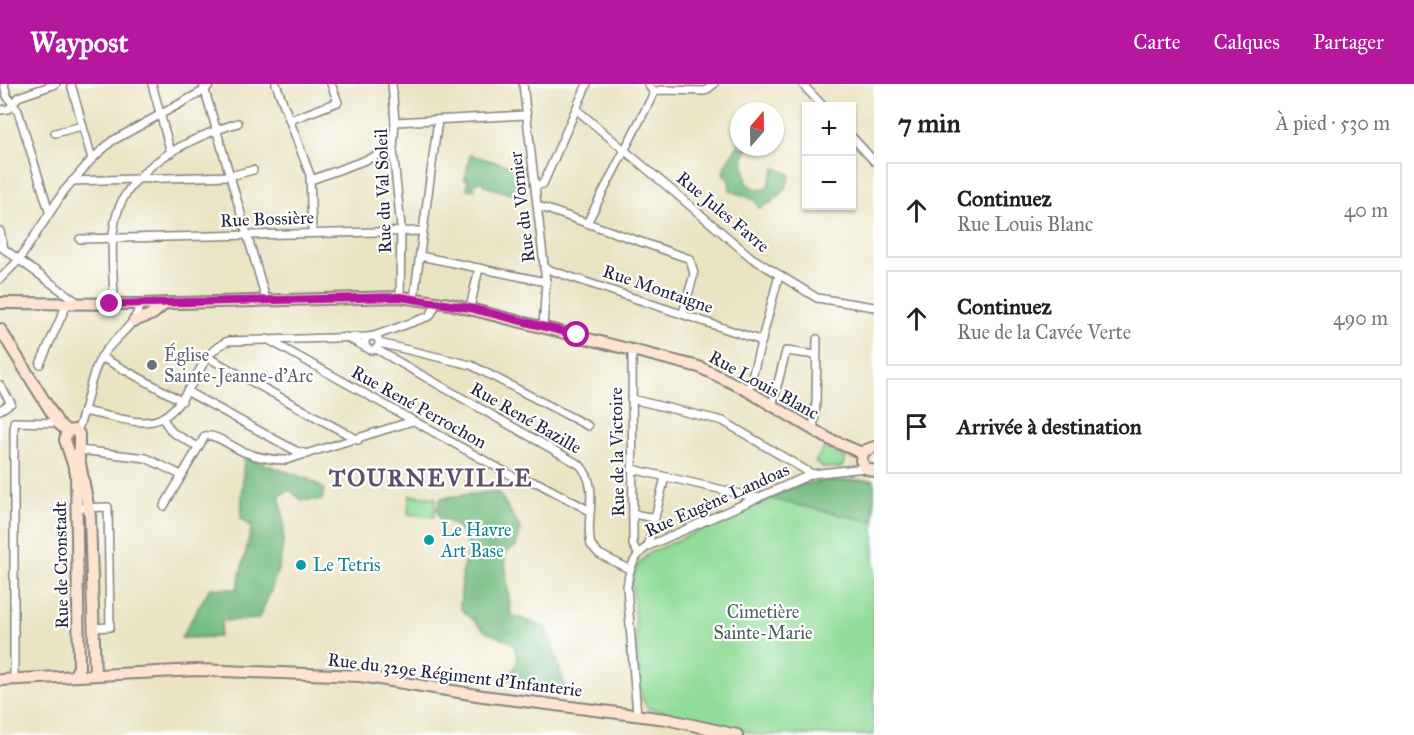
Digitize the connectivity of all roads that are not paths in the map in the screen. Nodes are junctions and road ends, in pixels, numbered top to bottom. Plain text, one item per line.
1 (4, 84) edge
2 (56, 84) edge
3 (70, 84) edge
4 (152, 84) edge
5 (276, 84) edge
6 (332, 84) edge
7 (392, 84) edge
8 (523, 84) edge
9 (587, 84) edge
10 (648, 84) edge
11 (802, 84) edge
12 (713, 85) edge
13 (206, 86) edge
14 (654, 93) junction
15 (819, 102) edge
16 (13, 104) junction
17 (0, 110) edge
18 (577, 110) junction
19 (161, 115) junction
20 (526, 115) junction
21 (290, 120) junction
22 (438, 120) junction
23 (395, 122) junction
24 (238, 123) dead end
25 (82, 126) junction
26 (216, 130) junction
27 (56, 132) dead end
28 (856, 141) edge
29 (393, 150) junction
30 (627, 151) junction
31 (171, 153) junction
32 (92, 159) junction
33 (874, 161) edge
34 (254, 170) dead end
35 (230, 176) junction
36 (135, 179) junction
37 (311, 180) junction
38 (72, 181) junction
39 (535, 186) junction
40 (538, 207) junction
41 (49, 211) junction
42 (587, 223) junction
43 (0, 231) edge
44 (401, 231) junction
45 (422, 231) junction
46 (312, 232) junction
47 (247, 235) junction
48 (80, 238) dead end
49 (113, 238) junction
50 (2, 247) edge
51 (420, 256) junction
52 (19, 260) junction
53 (479, 268) junction
54 (544, 268) junction
55 (779, 275) junction
56 (0, 279) edge
57 (546, 282) junction
58 (400, 297) junction
59 (414, 298) junction
60 (266, 299) junction
61 (437, 302) junction
62 (0, 303) edge
63 (166, 303) junction
64 (67, 304) junction
65 (79, 304) junction
66 (114, 304) junction
67 (139, 304) junction
68 (874, 307) edge
69 (470, 308) junction
70 (683, 313) junction
71 (0, 319) edge
72 (134, 321) junction
73 (543, 327) junction
74 (0, 329) edge
75 (371, 336) junction
76 (346, 337) junction
77 (267, 339) junction
78 (817, 339) dead end
79 (762, 340) junction
80 (12, 346) junction
81 (377, 346) junction
82 (365, 347) junction
83 (632, 349) junction
84 (816, 355) junction
85 (101, 357) junction
86 (207, 357) junction
87 (40, 364) dead end
88 (0, 385) edge
89 (188, 392) junction
90 (748, 392) junction
91 (631, 399) junction
92 (182, 401) junction
93 (772, 406) junction
94 (0, 410) edge
95 (84, 411) junction
96 (163, 418) junction
97 (413, 421) junction
98 (58, 423) junction
99 (588, 426) dead end
100 (72, 431) junction
101 (813, 431) junction
102 (358, 440) junction
103 (198, 447) junction
104 (874, 447) edge
105 (77, 452) junction
106 (862, 453) junction
107 (309, 454) junction
108 (632, 469) junction
109 (869, 470) edge
110 (179, 474) dead end
111 (812, 474) junction
112 (665, 477) junction
113 (759, 498) junction
114 (164, 506) dead end
115 (89, 507) junction
116 (77, 508) junction
117 (590, 512) junction
118 (633, 514) junction
119 (655, 518) junction
120 (648, 546) junction
121 (638, 554) junction
122 (629, 569) junction
123 (93, 628) junction
124 (95, 674) junction
125 (107, 674) junction
126 (79, 677) junction
127 (0, 680) edge
128 (14, 680) junction
129 (0, 688) edge
130 (637, 715) junction
131 (737, 735) edge

1 - 16 street
2 - 16 street
3 - 25 street
4 - 19 street
5 - 21 street
6 - 21 street
7 - 23 street, Rue du Val Soleil
8 - 20 street, Rue du Vornier
9 - 18 street
10 - 14 street
11 - 15 street
12 - 14 street
13 - 19 street
13 - 26 street
14 - 30 street
16 - 17 street
16 - 41 street
18 - 30 street, Rue Jules Favre
18 - 39 street
19 - 31 street
19 - 32 street
20 - 22 street
20 - 39 street, Rue du Vornier
21 - 37 street
22 - 23 street
22 - 45 street
23 - 29 street, Rue du Val Soleil
24 - 26 street
25 - 27 street
25 - 32 street
26 - 31 street
26 - 35 street
28 - 33 street
29 - 37 street
29 - 44 street, Rue du Val Soleil
30 - 42 street
30 - 55 street, Rue Jules Favre
31 - 36 street
32 - 38 street
34 - 35 street
35 - 36 street
35 - 47 street
36 - 38 street
36 - 49 street
37 - 46 street
38 - 41 street
39 - 40 street, Rue du Vornier
40 - 42 street
40 - 54 street, Rue du Vornier
41 - 52 street
42 - 70 street
43 - 50 street
44 - 45 street, Rue Bossière
44 - 46 street, Rue Bossière
44 - 58 street, Rue du Val Soleil
45 - 51 street
46 - 47 street, Rue Bossière
47 - 49 street, Rue Bossière
47 - 60 street
48 - 49 street, Rue Bossière
49 - 66 street
50 - 52 street
51 - 53 street
51 - 59 street
52 - 56 street
52 - 65 street
53 - 57 street
53 - 69 street
54 - 57 street, Rue du Vornier
54 - 70 street, Rue Montaigne
55 - 68 street, Rue Jules Favre
55 - 79 street
57 - 73 street, Rue du Vornier
58 - 59 street, Rue Louis Blanc
58 - 60 street, Rue Louis Blanc
59 - 61 street, Rue Louis Blanc
60 - 63 street, Rue Louis Blanc
61 - 69 street, Rue Louis Blanc
61 - 75 street
62 - 64 street, Rue Louis Blanc
63 - 67 street, Rue Louis Blanc
63 - 72 street
64 - 65 street, Rue Louis Blanc
64 - 87 street
65 - 66 street, Rue Louis Blanc
66 - 67 street, Rue Louis Blanc
67 - 72 street
69 - 73 street, Rue Louis Blanc
70 - 79 street, Rue Montaigne
71 - 80 street
72 - 85 street
73 - 83 street, Rue Louis Blanc
74 - 80 street
75 - 76 street
75 - 81 street
75 - 82 street
76 - 77 street
76 - 82 street
77 - 86 street
77 - 97 street, Rue René Perrochon
78 - 84 street
79 - 90 street
80 - 98 street
81 - 82 street
81 - 99 street
81 - 117 street, Rue René Bazille
83 - 90 street, Rue Louis Blanc
83 - 91 street, Rue de la Victoire
84 - 93 street
84 - 101 street
85 - 92 street
85 - 95 street
86 - 89 street
86 - 102 street
88 - 94 street
89 - 92 street
89 - 107 street
90 - 93 street, Rue Louis Blanc
91 - 108 street, Rue de la Victoire
91 - 111 street
92 - 96 street
93 - 101 street, Rue Louis Blanc
95 - 96 street
95 - 100 street
96 - 103 street
97 - 102 street
97 - 117 street, Rue René Perrochon
98 - 100 street
98 - 128 street
100 - 105 street, Rue de Cronstadt
101 - 106 street, Rue Louis Blanc
102 - 107 street
103 - 107 street
103 - 114 street
104 - 106 street
105 - 110 street
105 - 115 street, Rue de Cronstadt
105 - 116 street, Rue de Cronstadt
106 - 109 street
108 - 112 street
108 - 118 street, Rue de la Victoire
109 - 111 street, Rue Eugène Landoas
111 - 113 street, Rue Eugène Landoas
112 - 113 street
112 - 119 street
113 - 120 street, Rue Eugène Landoas
115 - 116 street
115 - 123 street, Rue de Cronstadt
115 - 123 street
116 - 126 street, Rue de Cronstadt
117 - 122 street, Rue René Bazille
118 - 119 street
118 - 121 street, Rue de la Victoire
119 - 120 street
120 - 121 street, Rue Eugène Landoas
121 - 122 street, Rue Eugène Landoas
122 - 130 street, Rue Eugène Landoas
123 - 124 street, Rue de Cronstadt
124 - 125 street, Rue du 329e Régiment d'Infanterie
124 - 126 street, Rue du 329e Régiment d'Infanterie
125 - 126 street
125 - 130 street, Rue du 329e Régiment d'Infanterie
126 - 128 street
126 - 129 street
127 - 128 street
130 - 131 street, Rue du 329e Régiment d'Infanterie

